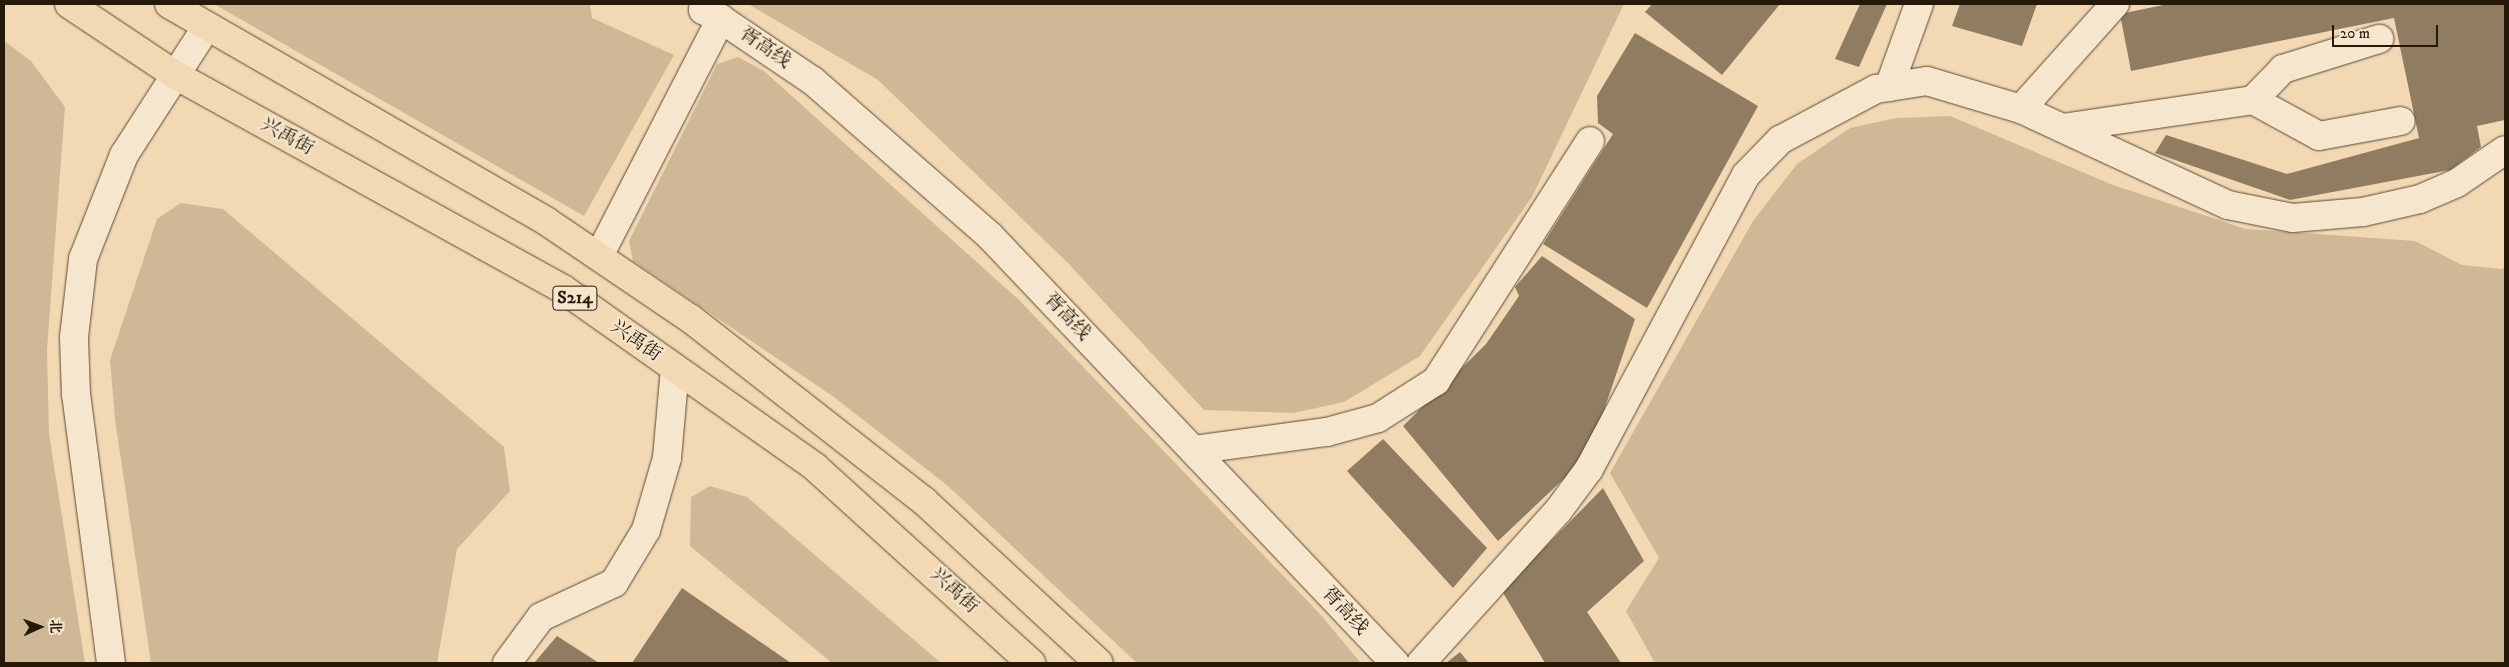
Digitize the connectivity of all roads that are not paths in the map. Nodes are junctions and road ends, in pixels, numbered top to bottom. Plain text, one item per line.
1 (69, 4) edge
2 (169, 4) edge
3 (1919, 4) edge
4 (2115, 4) edge
5 (710, 11) edge
6 (207, 26) junction
7 (2379, 39) dead end
8 (178, 76) junction
9 (1889, 87) junction
10 (2254, 100) junction
11 (2021, 109) junction
12 (2401, 121) dead end
13 (2062, 128) junction
14 (1590, 142) dead end
15 (2505, 150) edge
16 (599, 256) junction
17 (675, 368) junction
18 (1193, 450) junction
19 (111, 663) edge
20 (507, 663) edge
21 (1031, 663) edge
22 (1099, 663) edge
23 (1395, 663) edge
24 (1421, 663) edge

1 - 8 main road, 兴禹街 / S214
2 - 6 main road, S214
3 - 9 street
4 - 11 street
5 - 16 street
5 - 18 street, 胥高线
6 - 8 street
6 - 16 main road, S214
7 - 10 street
8 - 17 main road, 兴禹街 / S214
8 - 19 street
9 - 11 street
9 - 24 street
10 - 12 street
10 - 13 street
11 - 13 street
13 - 15 street
14 - 18 street
16 - 22 main road, S214
17 - 20 street
17 - 21 main road, 兴禹街 / S214
18 - 23 street, 胥高线

